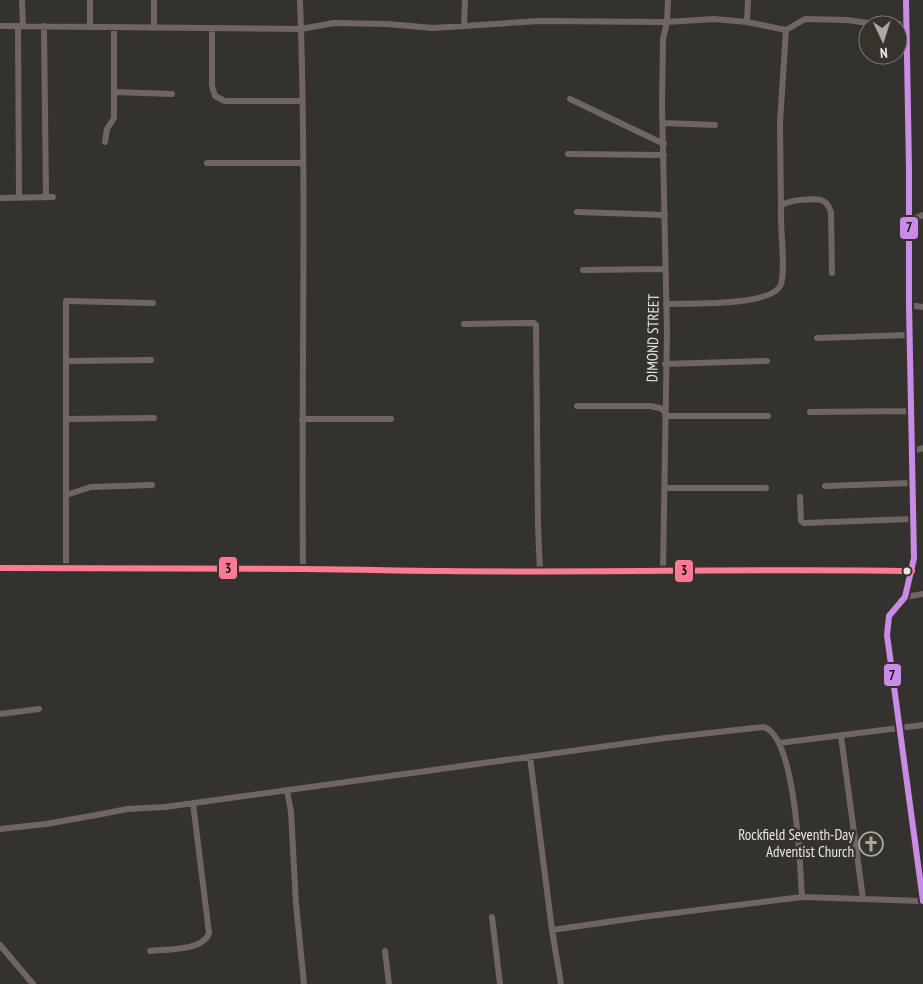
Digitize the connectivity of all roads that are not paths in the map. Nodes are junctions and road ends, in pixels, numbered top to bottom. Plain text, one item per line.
1 (22, 0) edge
2 (90, 0) edge
3 (154, 0) edge
4 (300, 0) edge
5 (466, 0) edge
6 (668, 0) edge
7 (748, 0) edge
8 (906, 0) edge
9 (906, 15) edge
10 (858, 21) edge
11 (666, 22) junction
12 (747, 22) junction
13 (0, 26) edge
14 (20, 26) junction
15 (44, 26) junction
16 (90, 26) junction
17 (464, 26) junction
18 (114, 27) junction
19 (154, 27) junction
20 (212, 28) junction
21 (301, 29) junction
22 (786, 30) junction
23 (907, 65) edge
24 (114, 92) junction
25 (172, 94) dead end
26 (570, 99) dead end
27 (302, 101) junction
28 (663, 123) junction
29 (716, 125) dead end
30 (105, 142) dead end
31 (664, 144) junction
32 (568, 154) dead end
33 (664, 155) junction
34 (207, 162) dead end
35 (303, 163) junction
36 (0, 198) edge
37 (19, 198) junction
38 (781, 210) junction
39 (577, 212) dead end
40 (665, 215) junction
41 (923, 215) edge
42 (910, 220) junction
43 (665, 269) junction
44 (583, 270) dead end
45 (832, 273) dead end
46 (153, 303) dead end
47 (666, 304) junction
48 (909, 305) junction
49 (923, 307) edge
50 (464, 324) dead end
51 (910, 335) junction
52 (817, 338) dead end
53 (151, 360) dead end
54 (66, 361) junction
55 (767, 361) dead end
56 (665, 364) junction
57 (577, 406) dead end
58 (912, 411) junction
59 (810, 412) dead end
60 (665, 414) junction
61 (768, 416) dead end
62 (154, 418) dead end
63 (66, 419) junction
64 (302, 419) junction
65 (391, 419) dead end
66 (923, 448) edge
67 (913, 450) junction
68 (912, 483) junction
69 (152, 485) dead end
70 (825, 486) dead end
71 (664, 488) junction
72 (766, 488) dead end
73 (66, 494) junction
74 (800, 497) dead end
75 (912, 519) junction
76 (0, 568) edge
77 (66, 568) junction
78 (303, 569) junction
79 (912, 570) junction
80 (540, 571) junction
81 (663, 571) junction
82 (923, 594) edge
83 (905, 596) junction
84 (39, 709) dead end
85 (0, 714) edge
86 (923, 725) edge
87 (901, 728) junction
88 (841, 736) junction
89 (779, 743) junction
90 (530, 757) junction
91 (287, 790) junction
92 (193, 803) junction
93 (0, 829) edge
94 (802, 897) junction
95 (863, 899) junction
96 (923, 901) edge
97 (492, 917) dead end
98 (552, 930) junction
99 (0, 945) edge
100 (150, 950) dead end
101 (385, 951) dead end
102 (33, 984) edge
103 (304, 984) edge
104 (389, 984) edge
105 (500, 984) edge
106 (561, 984) edge

1 - 14 street
2 - 16 street
3 - 19 street
4 - 21 street
5 - 17 street
6 - 11 street
7 - 12 street
8 - 9 street
10 - 22 street
11 - 12 street
11 - 17 street
11 - 28 street, DIMOND STREET
12 - 22 street
13 - 14 street
14 - 15 street
14 - 37 street
15 - 16 street
15 - 37 street
16 - 18 street
17 - 21 street
18 - 19 street
18 - 24 street
19 - 20 street
20 - 21 street
20 - 27 street
21 - 27 street
22 - 38 street
23 - 42 street
24 - 25 street
24 - 30 street
26 - 31 street
27 - 35 street
28 - 29 street
28 - 31 street, DIMOND STREET
31 - 33 street, DIMOND STREET
32 - 33 street
33 - 40 street, DIMOND STREET
34 - 35 street
35 - 64 street
36 - 37 street
38 - 45 street
38 - 47 street
39 - 40 street
40 - 43 street, DIMOND STREET
41 - 42 street
42 - 48 street
43 - 44 street
43 - 47 street, DIMOND STREET
46 - 54 street
47 - 56 street, DIMOND STREET
48 - 49 street
48 - 51 street
50 - 80 street
51 - 52 street
51 - 58 street
53 - 54 street
54 - 63 street
55 - 56 street
56 - 60 street, DIMOND STREET
57 - 60 street
58 - 59 street
58 - 67 street
60 - 61 street
60 - 71 street, DIMOND STREET
62 - 63 street
63 - 73 street
64 - 65 street
64 - 78 street
66 - 67 street
67 - 68 street
68 - 70 street
68 - 75 street
69 - 73 street
71 - 72 street
71 - 81 street, DIMOND STREET
73 - 77 street
74 - 75 street
75 - 79 street
76 - 77 street
77 - 78 street
78 - 80 street
79 - 81 street
79 - 83 street
80 - 81 street
82 - 83 street
83 - 87 street
84 - 85 street
86 - 87 street
87 - 88 street
87 - 96 street
88 - 89 street
88 - 95 street
89 - 90 street
89 - 94 street
90 - 91 street
90 - 98 street
91 - 92 street
91 - 103 street
92 - 93 street
92 - 100 street
94 - 95 street
94 - 98 street
95 - 96 street
97 - 105 street
98 - 106 street
99 - 102 street
101 - 104 street

